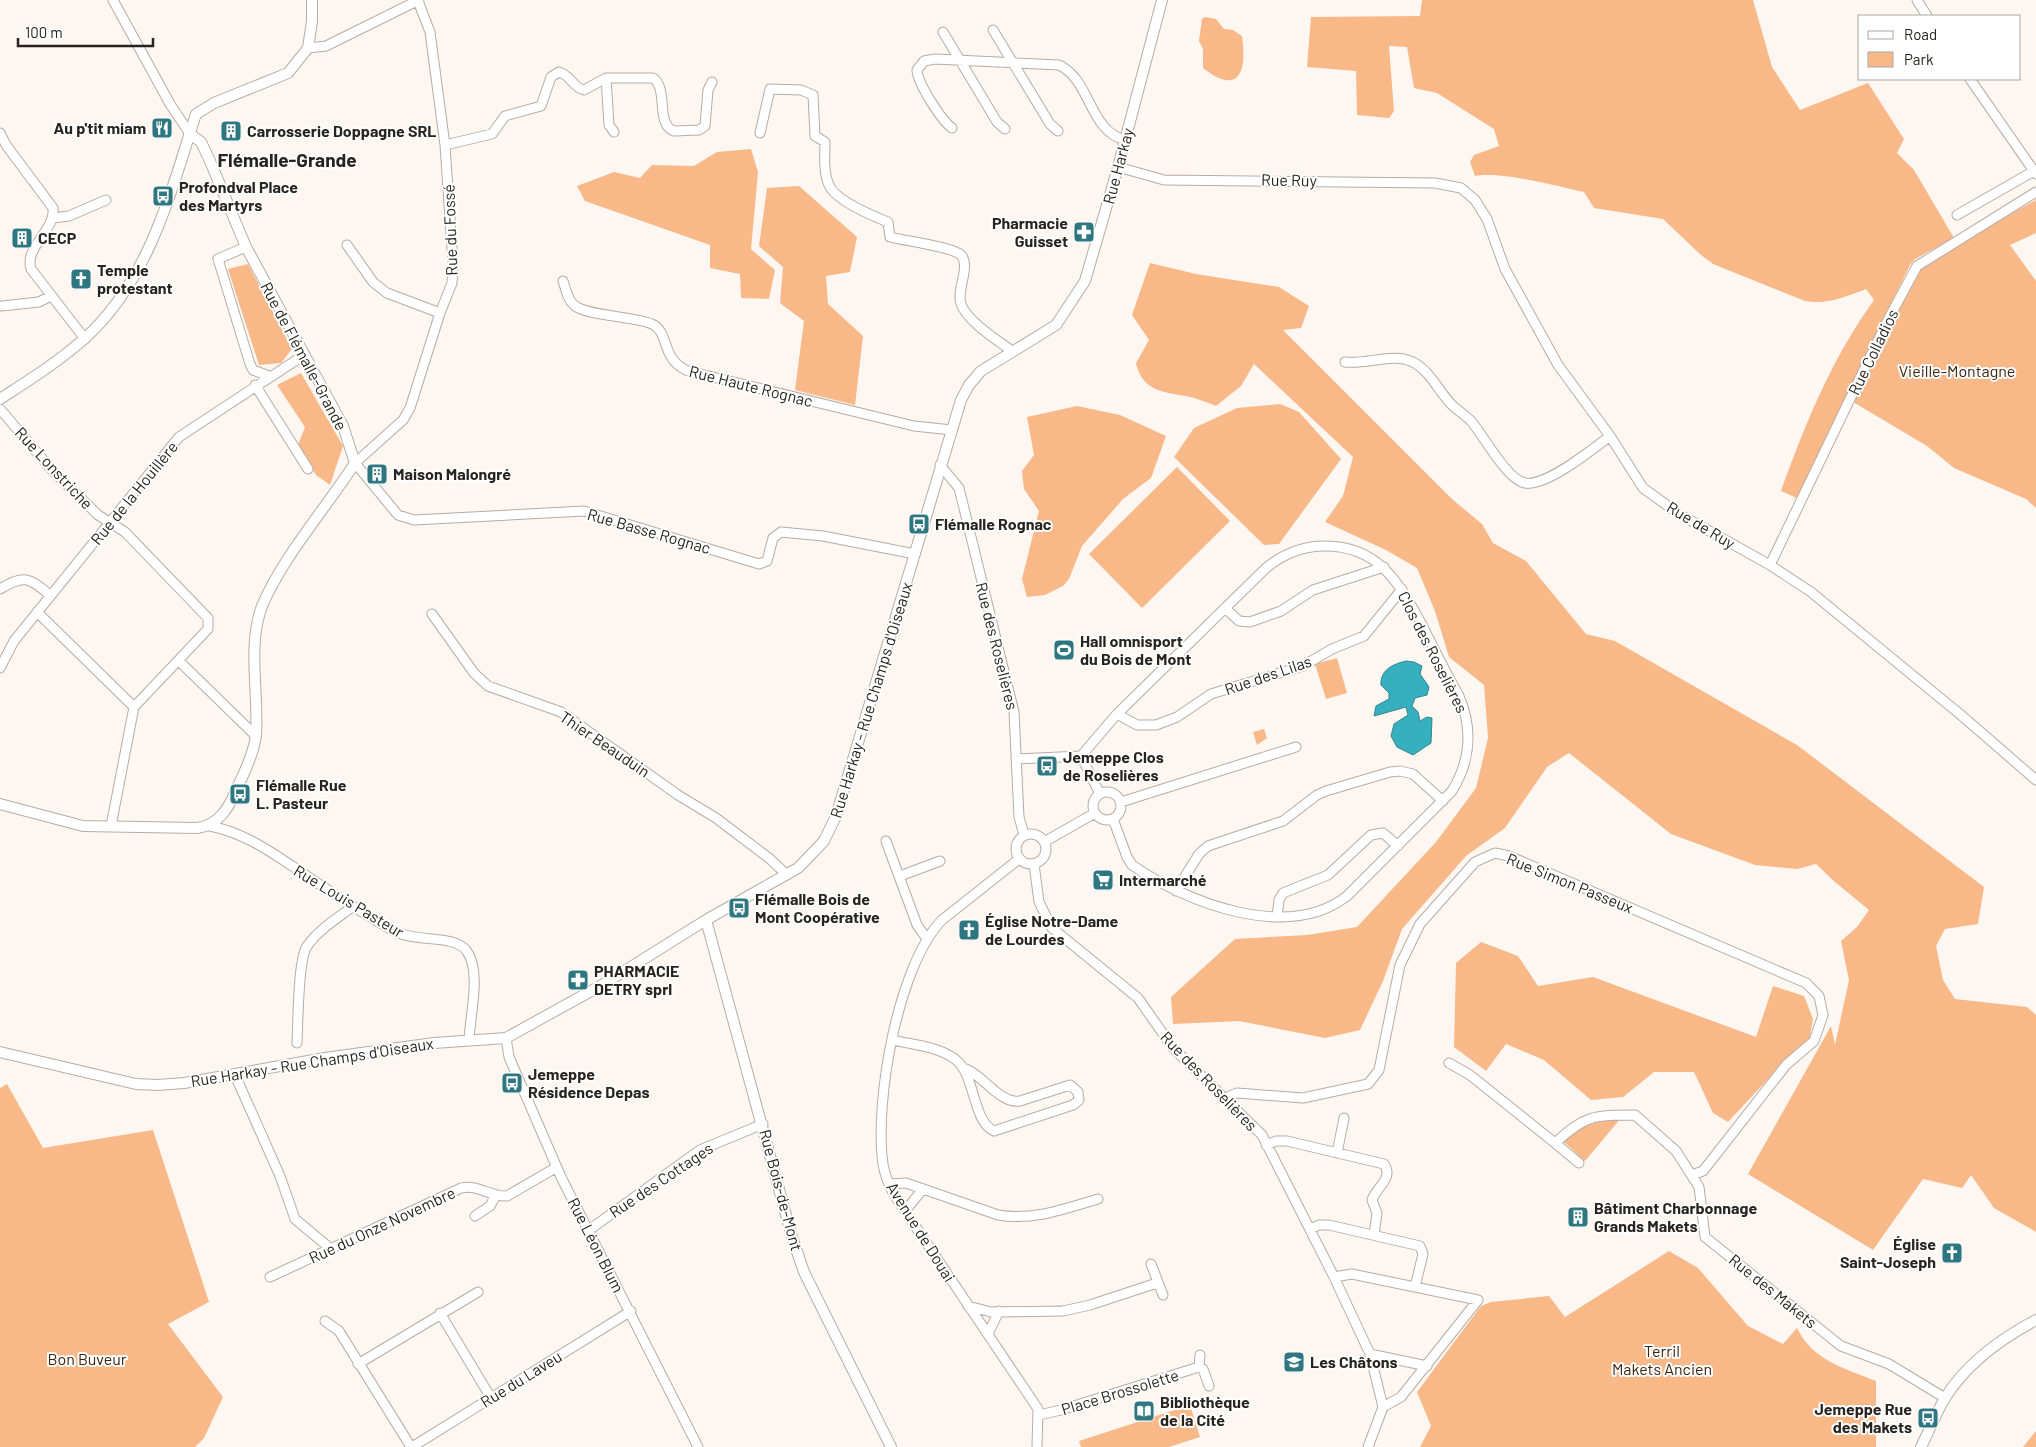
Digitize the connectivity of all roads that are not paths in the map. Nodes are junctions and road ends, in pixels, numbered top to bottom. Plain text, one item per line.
1 (113, 0) edge
2 (312, 0) edge
3 (419, 0) edge
4 (1162, 0) edge
5 (1916, 0) edge
6 (1926, 15) edge
7 (993, 30) dead end
8 (943, 32) dead end
9 (308, 48) junction
10 (960, 60) junction
11 (1013, 62) junction
12 (606, 78) junction
13 (1971, 80) edge
14 (712, 82) dead end
15 (952, 128) dead end
16 (1005, 129) dead end
17 (1058, 131) dead end
18 (614, 132) dead end
19 (0, 133) edge
20 (760, 133) dead end
21 (190, 134) junction
22 (1125, 140) junction
23 (445, 145) junction
24 (1118, 167) junction
25 (2035, 172) edge
26 (1461, 188) joint
27 (2036, 192) edge
28 (106, 200) dead end
29 (1957, 216) dead end
30 (53, 218) junction
31 (347, 245) dead end
32 (246, 247) junction
33 (563, 281) dead end
34 (51, 296) junction
35 (2, 306) dead end
36 (440, 313) junction
37 (1056, 324) joint
38 (84, 339) junction
39 (1012, 351) junction
40 (304, 354) junction
41 (1345, 362) dead end
42 (269, 376) junction
43 (255, 385) junction
44 (0, 399) edge
45 (0, 409) edge
46 (952, 430) junction
47 (1610, 436) junction
48 (355, 463) junction
49 (940, 466) junction
50 (308, 468) dead end
51 (110, 523) junction
52 (915, 554) junction
53 (1770, 565) junction
54 (1384, 567) junction
55 (1402, 588) junction
56 (0, 589) edge
57 (50, 595) junction
58 (1225, 608) junction
59 (37, 612) junction
60 (432, 614) dead end
61 (179, 661) junction
62 (0, 668) edge
63 (134, 707) junction
64 (1117, 714) junction
65 (256, 736) junction
66 (1296, 747) dead end
67 (1081, 756) junction
68 (1016, 759) junction
69 (2036, 780) edge
70 (1100, 794) junction
71 (1443, 801) junction
72 (1121, 802) junction
73 (0, 804) edge
74 (1095, 813) junction
75 (1113, 819) junction
76 (111, 826) junction
77 (210, 826) junction
78 (1024, 835) junction
79 (886, 841) dead end
80 (1044, 842) junction
81 (1398, 846) junction
82 (1019, 859) junction
83 (940, 861) dead end
84 (1034, 864) junction
85 (786, 875) junction
86 (900, 876) junction
87 (1176, 891) junction
88 (352, 907) junction
89 (1277, 917) junction
90 (706, 920) junction
91 (927, 939) junction
92 (506, 1038) junction
93 (469, 1040) junction
94 (893, 1040) junction
95 (297, 1043) dead end
96 (0, 1052) edge
97 (1449, 1063) dead end
98 (966, 1069) junction
99 (235, 1075) junction
100 (1223, 1099) junction
101 (1344, 1118) dead end
102 (763, 1124) junction
103 (1555, 1143) junction
104 (1266, 1146) junction
105 (1336, 1153) junction
106 (1579, 1163) dead end
107 (557, 1167) junction
108 (1692, 1175) junction
109 (889, 1184) junction
110 (923, 1189) junction
111 (496, 1195) junction
112 (1098, 1199) dead end
113 (905, 1211) junction
114 (475, 1216) dead end
115 (1310, 1229) junction
116 (589, 1230) junction
117 (1374, 1235) junction
118 (331, 1249) junction
119 (1151, 1264) dead end
120 (270, 1277) dead end
121 (1334, 1277) junction
122 (1157, 1283) junction
123 (1415, 1287) junction
124 (478, 1292) dead end
125 (1163, 1295) dead end
126 (968, 1306) junction
127 (631, 1311) junction
128 (999, 1311) junction
129 (440, 1312) junction
130 (2036, 1320) edge
131 (325, 1321) dead end
132 (988, 1334) junction
133 (1370, 1354) junction
134 (1200, 1355) dead end
135 (358, 1364) junction
136 (1427, 1366) junction
137 (1200, 1367) junction
138 (1209, 1386) dead end
139 (491, 1398) junction
140 (1945, 1398) junction
141 (1383, 1406) junction
142 (1040, 1415) junction
143 (411, 1447) edge
144 (698, 1447) edge
145 (891, 1447) edge
146 (1037, 1447) edge
147 (1368, 1447) edge
148 (1922, 1447) edge

1 - 21 street
2 - 9 street
3 - 9 street
3 - 23 street, Rue du Fossé
4 - 22 street, Rue Harkay
5 - 6 street
7 - 11 street
8 - 10 street
9 - 21 street
10 - 11 street
10 - 15 street
10 - 16 street
11 - 17 street
11 - 22 street
12 - 14 street
12 - 18 street
12 - 23 street
13 - 25 street
19 - 30 street
20 - 39 street
21 - 32 street, Rue de Flémalle-Grande
21 - 38 street
22 - 24 street, Rue Harkay
23 - 36 street, Rue du Fossé
24 - 26 street, Rue Ruy
24 - 37 street, Rue Harkay
25 - 29 street
26 - 47 street, Rue de Ruy
27 - 53 street, Rue Colladios
28 - 30 street
30 - 34 street
31 - 36 street
32 - 40 street, Rue de Flémalle-Grande
32 - 42 street
33 - 46 street, Rue Haute Rognac
34 - 35 street
34 - 38 street
36 - 48 street, Rue du Fossé
37 - 39 street, Rue Harkay - Rue Champs d'Oiseaux
38 - 44 street
39 - 46 street, Rue Harkay - Rue Champs d'Oiseaux
40 - 42 street, Rue de la Houillère
40 - 48 street, Rue de Flémalle-Grande
41 - 47 street
42 - 43 street, Rue de la Houillère
43 - 50 street
43 - 51 street, Rue de la Houillère
45 - 51 street, Rue Lonstriche
46 - 49 street, Rue Harkay - Rue Champs d'Oiseaux
47 - 53 street, Rue de Ruy
48 - 52 street, Rue Basse Rognac
48 - 65 street
49 - 52 street, Rue Harkay - Rue Champs d'Oiseaux
49 - 68 street, Rue des Roselières
51 - 57 street, Rue de la Houillère
51 - 61 street, Rue Lonstriche
52 - 85 street, Rue Harkay - Rue Champs d'Oiseaux
53 - 69 street, Rue de Ruy
54 - 55 street, Clos des Roselières
54 - 58 street
54 - 58 street, Clos des Roselières
55 - 64 street, Rue des Lilas
55 - 71 street, Clos des Roselières
56 - 57 street
57 - 59 street, Rue de la Houillère
58 - 64 street, Clos des Roselières
59 - 62 street, Rue de la Houillère
59 - 63 street
60 - 85 street, Thier Beauduin
61 - 63 street, Rue Lonstriche
61 - 65 street
63 - 76 street
64 - 67 street, Clos des Roselières
65 - 77 street
66 - 72 street
67 - 68 street
67 - 70 street
68 - 78 street, Rue des Roselières
70 - 72 street
70 - 74 street
71 - 81 street, Clos des Roselières
71 - 87 street
72 - 75 street
73 - 76 street
74 - 75 street
74 - 80 street
75 - 87 street, Clos des Roselières
76 - 77 street
77 - 88 street, Rue Louis Pasteur
78 - 80 street
78 - 82 street
79 - 86 street
80 - 84 street
81 - 89 street, Clos des Roselières
81 - 89 street
82 - 84 street
82 - 91 street, Avenue de Douai
83 - 86 street
84 - 100 street, Rue des Roselières
85 - 90 street, Rue Harkay - Rue Champs d'Oiseaux
86 - 91 street
87 - 89 street, Clos des Roselières
88 - 93 street, Rue Louis Pasteur
88 - 95 street
90 - 92 street, Rue Harkay - Rue Champs d'Oiseaux
90 - 102 street, Rue Bois-de-Mont
91 - 94 street, Avenue de Douai
92 - 93 street, Rue Harkay - Rue Champs d'Oiseaux
92 - 107 street, Rue Léon Blum
93 - 99 street, Rue Harkay - Rue Champs d'Oiseaux
94 - 98 street
94 - 109 street, Avenue de Douai
96 - 99 street, Rue Harkay - Rue Champs d'Oiseaux
97 - 103 street
98 - 98 street
99 - 118 street
100 - 104 street, Rue des Roselières
100 - 108 street, Rue Simon Passeux
101 - 105 street
102 - 116 street, Rue des Cottages
102 - 145 street, Rue Bois-de-Mont
103 - 106 street
103 - 108 street, Rue des Makets
104 - 105 street
104 - 115 street, Rue des Roselières
105 - 117 street
107 - 111 street
107 - 116 street, Rue Léon Blum
108 - 140 street, Rue des Makets
109 - 110 street
109 - 113 street, Avenue de Douai
110 - 112 street
110 - 113 street
111 - 114 street, Rue du Onze Novembre
111 - 118 street, Rue du Onze Novembre
113 - 126 street, Avenue de Douai
115 - 117 street
115 - 121 street, Rue des Roselières
116 - 127 street, Rue Léon Blum
117 - 123 street
118 - 120 street, Rue du Onze Novembre
119 - 122 street
121 - 123 street
121 - 133 street, Rue des Roselières
122 - 125 street
122 - 128 street
123 - 136 street
124 - 129 street
126 - 128 street
126 - 132 street, Avenue de Douai
127 - 139 street, Rue du Laveu
127 - 144 street, Rue Léon Blum
128 - 132 street
129 - 135 street
129 - 139 street
130 - 140 street
131 - 135 street
132 - 142 street, Avenue de Douai
133 - 136 street
133 - 141 street, Rue des Roselières
134 - 137 street, Place Brossolette
135 - 143 street
136 - 141 street
137 - 138 street, Place Brossolette
137 - 142 street, Place Brossolette
139 - 143 street, Rue du Laveu
140 - 148 street
141 - 147 street
142 - 146 street

